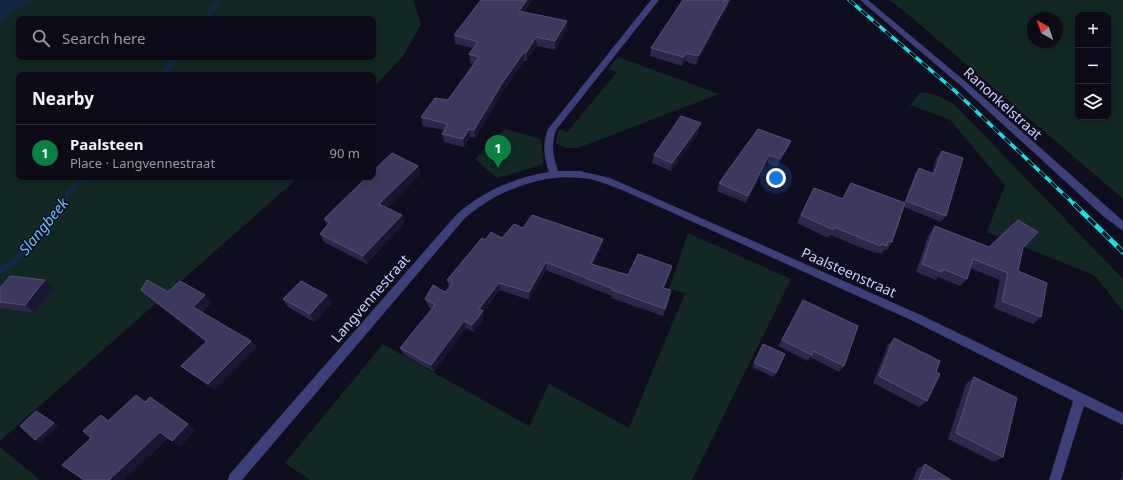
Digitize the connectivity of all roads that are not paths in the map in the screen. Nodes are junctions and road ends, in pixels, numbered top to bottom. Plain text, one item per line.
1 (655, 0) edge
2 (864, 0) edge
3 (555, 175) junction
4 (1123, 227) edge
5 (1080, 398) junction
6 (1123, 419) edge
7 (234, 480) edge
8 (1055, 480) edge

1 - 3 street
2 - 4 street, Ranonkelstraat
3 - 5 street, Paalsteenstraat
3 - 7 street, Langvennestraat
5 - 6 street, Paalsteenstraat
5 - 8 street

